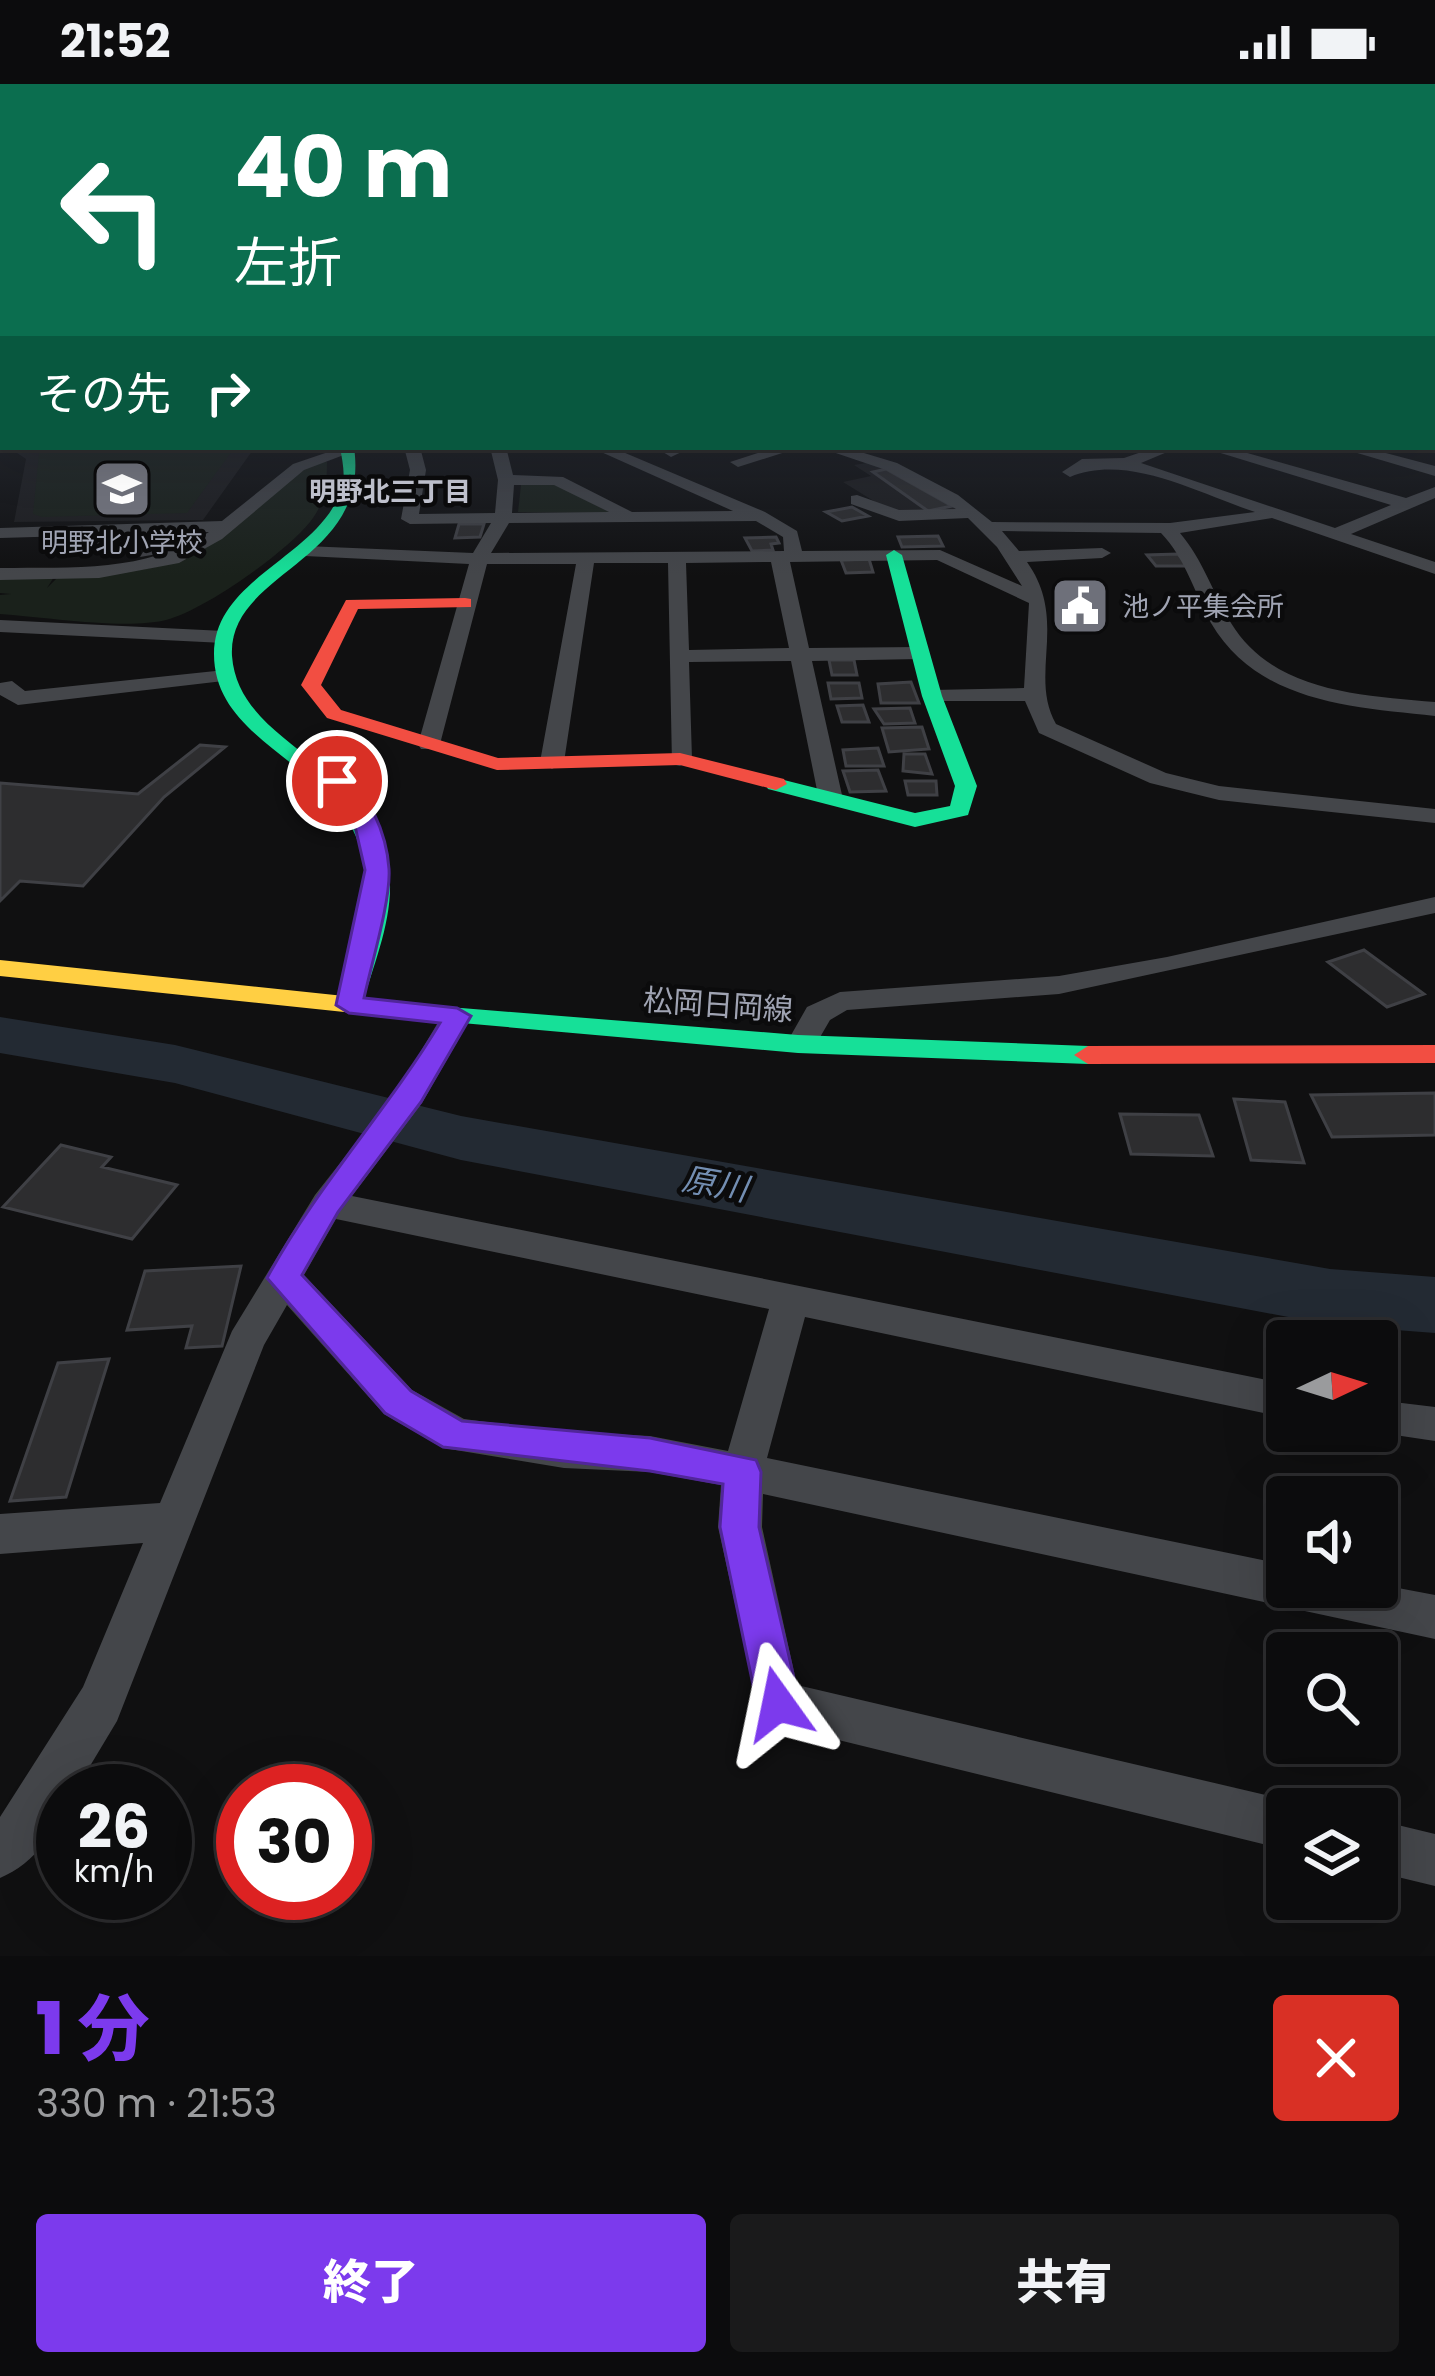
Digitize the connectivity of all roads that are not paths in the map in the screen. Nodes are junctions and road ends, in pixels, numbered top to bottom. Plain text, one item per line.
1 (345, 450) edge
2 (348, 450) edge
3 (413, 450) edge
4 (499, 450) edge
5 (605, 450) edge
6 (781, 450) edge
7 (836, 450) edge
8 (915, 450) edge
9 (1163, 450) edge
10 (1219, 450) edge
11 (1356, 450) edge
12 (739, 461) dead end
13 (1126, 463) junction
14 (898, 469) junction
15 (1435, 471) edge
16 (1070, 472) dead end
17 (506, 480) junction
18 (1435, 492) edge
19 (856, 500) dead end
20 (1407, 504) junction
21 (1275, 512) junction
22 (759, 516) junction
23 (503, 518) junction
24 (624, 518) junction
25 (984, 524) junction
26 (222, 526) junction
27 (1167, 529) junction
28 (0, 533) edge
29 (1338, 533) junction
30 (952, 545) junction
31 (304, 551) junction
32 (1102, 553) dead end
33 (787, 555) junction
34 (894, 555) junction
35 (677, 556) junction
36 (586, 557) junction
37 (1016, 557) junction
38 (479, 559) junction
39 (1434, 568) edge
40 (0, 574) edge
41 (1039, 602) junction
42 (465, 604) junction
43 (0, 626) edge
44 (224, 637) junction
45 (919, 653) junction
46 (800, 655) junction
47 (679, 656) junction
48 (225, 676) junction
49 (0, 689) edge
50 (1031, 694) junction
51 (932, 696) junction
52 (1435, 709) edge
53 (429, 744) junction
54 (680, 759) junction
55 (552, 762) junction
56 (830, 796) junction
57 (1435, 816) edge
58 (1435, 905) edge
59 (0, 968) edge
60 (349, 1005) junction
61 (457, 1016) junction
62 (801, 1044) junction
63 (1435, 1054) edge
64 (327, 1204) junction
65 (284, 1278) junction
66 (790, 1302) junction
67 (1266, 1397) edge
68 (1398, 1420) edge
69 (1435, 1424) edge
70 (742, 1472) junction
71 (172, 1522) junction
72 (0, 1534) edge
73 (1266, 1582) edge
74 (1391, 1608) edge
75 (1435, 1617) edge
76 (1266, 1820) edge
77 (1398, 1851) edge
78 (0, 1852) edge
79 (1435, 1860) edge

1 - 26 street
2 - 31 street
3 - 23 street
4 - 17 street
5 - 22 street
6 - 12 street
7 - 14 street
8 - 14 street
9 - 13 street
10 - 20 street
11 - 15 street
13 - 16 street
13 - 21 street
14 - 25 street
17 - 23 street
17 - 24 street
18 - 20 street
19 - 25 street
20 - 29 street
21 - 27 street
21 - 29 street
22 - 24 street
22 - 33 street
23 - 24 street
23 - 38 street
25 - 27 street
25 - 30 street
25 - 37 street
26 - 28 street
26 - 40 street
27 - 52 street
29 - 39 street
30 - 34 street
30 - 41 street
31 - 38 street
31 - 44 street
32 - 37 street
33 - 34 street
33 - 35 street
33 - 46 street
34 - 45 street
35 - 36 street
35 - 47 street
36 - 38 street
36 - 55 street
37 - 41 street
38 - 42 street
41 - 50 street
42 - 53 street
42 - 53 street
43 - 44 street
44 - 48 street
45 - 46 street
45 - 51 street
46 - 47 street
46 - 56 street
47 - 54 street
48 - 49 street
48 - 60 street
50 - 51 street
50 - 57 street
51 - 56 street
53 - 55 street
54 - 55 street
54 - 56 street
58 - 62 street
59 - 60 street, 松岡日岡線
60 - 61 street, 松岡日岡線
61 - 62 street, 松岡日岡線
61 - 64 street
62 - 63 street, 松岡日岡線
64 - 65 street
64 - 66 street
65 - 70 street
65 - 71 street
66 - 67 street
66 - 70 street
68 - 69 street
70 - 73 street
70 - 76 street
71 - 72 street
71 - 78 street
74 - 75 street
77 - 79 street

